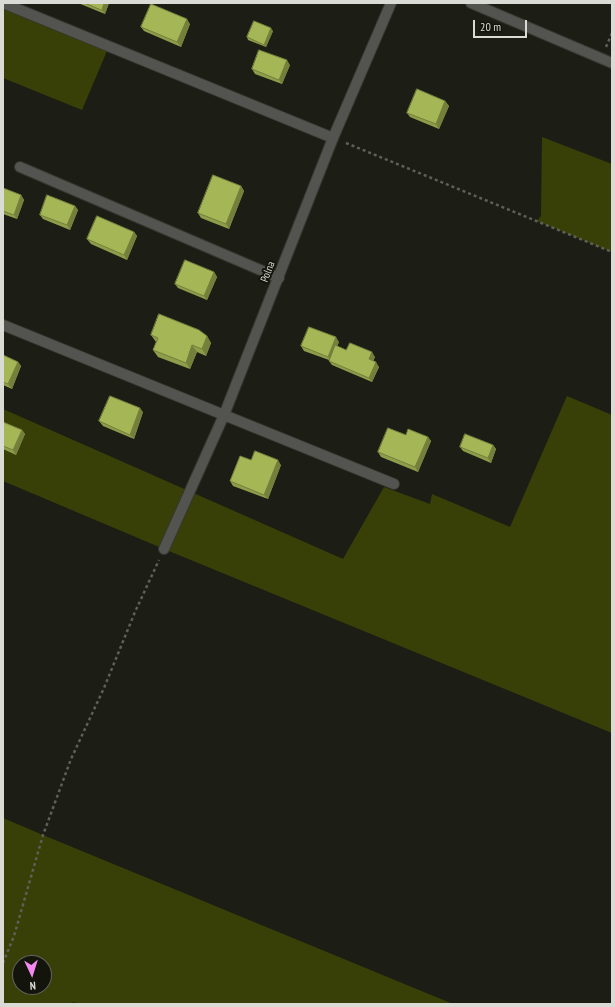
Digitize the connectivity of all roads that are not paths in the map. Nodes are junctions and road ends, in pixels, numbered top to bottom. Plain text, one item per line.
1 (3, 3) edge
2 (391, 3) edge
3 (471, 3) edge
4 (612, 63) edge
5 (333, 138) junction
6 (20, 168) dead end
7 (279, 278) junction
8 (3, 325) edge
9 (224, 415) junction
10 (394, 484) dead end
11 (164, 549) road end

1 - 5 street
2 - 5 street, Polna
3 - 4 street
5 - 7 street, Polna
6 - 7 street
7 - 9 street, Polna
8 - 9 street
9 - 10 street
9 - 11 street, Polna

